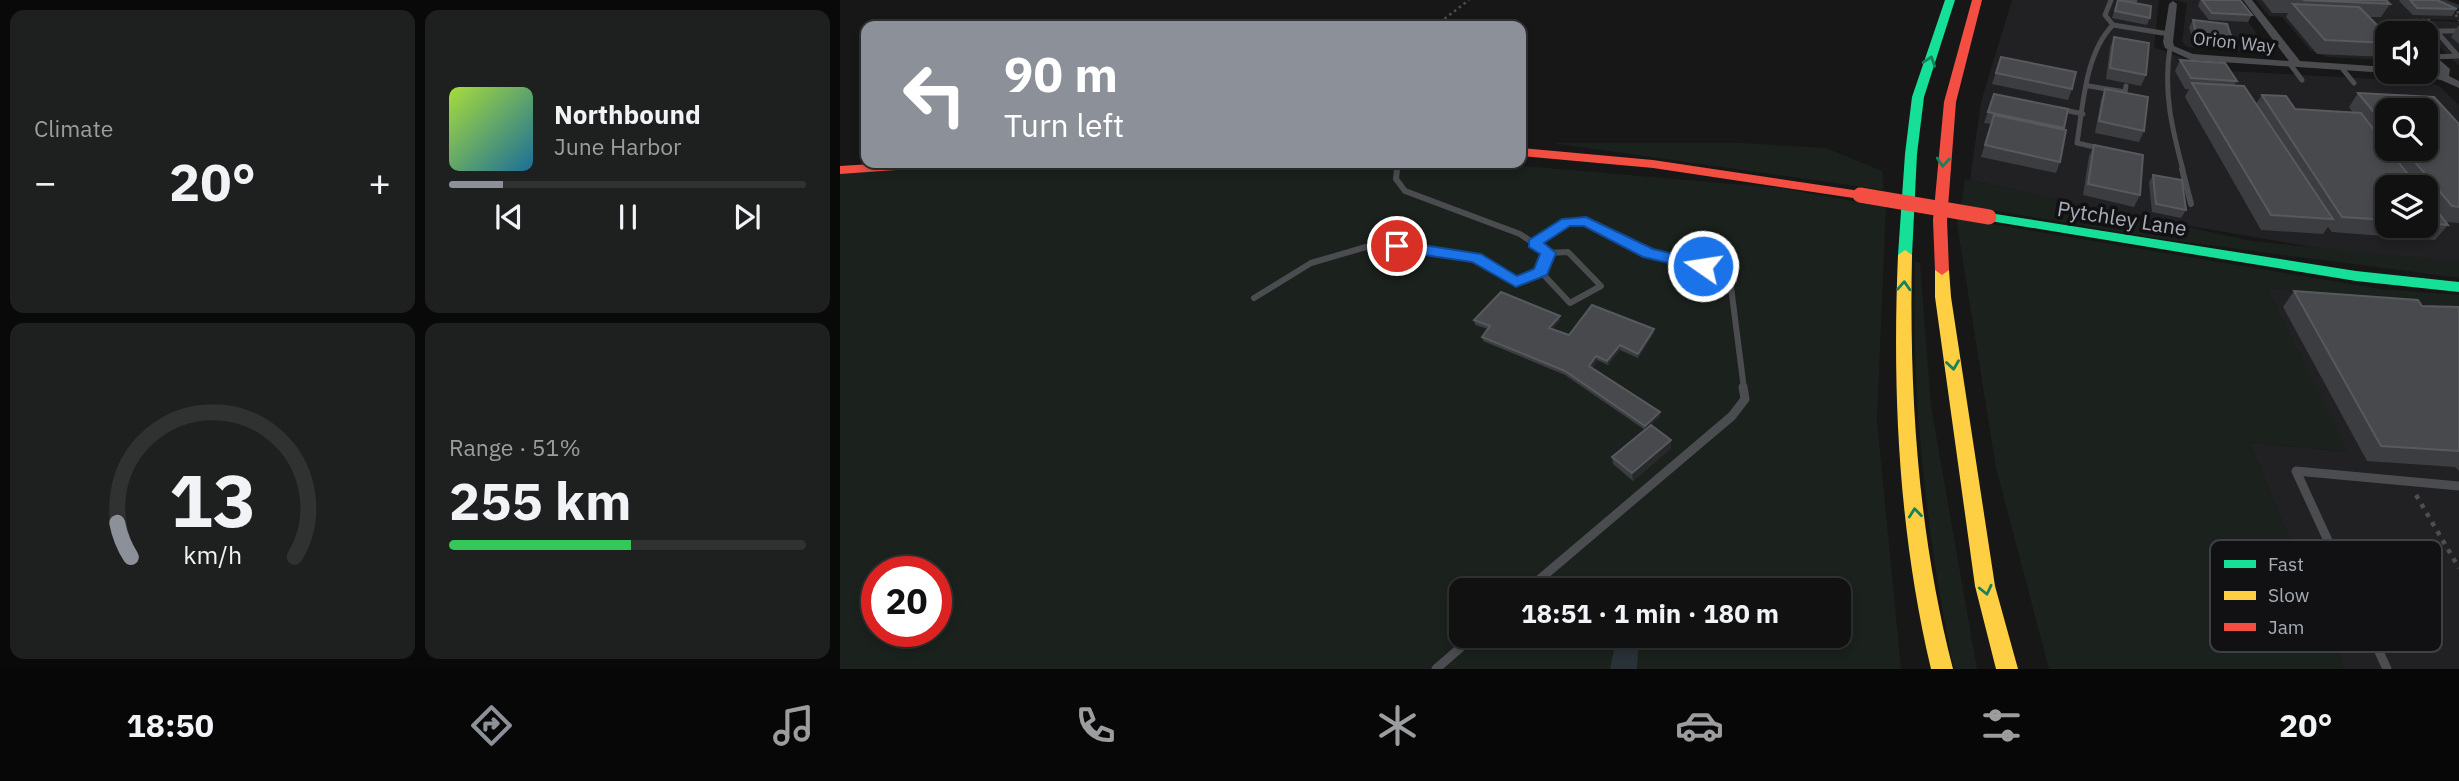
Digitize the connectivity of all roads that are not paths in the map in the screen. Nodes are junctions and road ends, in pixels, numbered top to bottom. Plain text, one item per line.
1 (1950, 0) edge
2 (2111, 0) edge
3 (2124, 0) edge
4 (2134, 0) edge
5 (2247, 0) edge
6 (2174, 2) edge
7 (1979, 3) edge
8 (2113, 25) junction
9 (2438, 31) edge
10 (2459, 31) edge
11 (2438, 33) edge
12 (2169, 34) junction
13 (2170, 48) junction
14 (2438, 55) edge
15 (2438, 63) edge
16 (2294, 64) junction
17 (2341, 67) junction
18 (2375, 69) edge
19 (2438, 77) edge
20 (2445, 78) junction
21 (2302, 80) dead end
22 (2354, 83) dead end
23 (2459, 85) edge
24 (2089, 86) junction
25 (2126, 86) edge
26 (2057, 108) edge
27 (2083, 114) junction
28 (2109, 150) edge
29 (1526, 152) edge
30 (868, 168) edge
31 (1397, 168) edge
32 (840, 170) edge
33 (2191, 204) dead end
34 (1534, 243) junction
35 (1548, 253) junction
36 (1541, 272) junction
37 (2459, 287) edge
38 (1254, 298) dead end
39 (2459, 485) edge
40 (2328, 540) edge
41 (1541, 578) edge
42 (1460, 648) edge
43 (2379, 652) edge
44 (1436, 669) edge
45 (1942, 669) edge
46 (2007, 669) edge
47 (2387, 669) edge

45 -> 1 main road
2 - 8 lane
3 - 4 lane
5 - 16 street, Orion Way
6 - 12 street, Orion Way
7 -> 46 main road
8 - 12 lane
8 - 24 lane
9 - 10 lane
11 - 14 lane
12 - 13 street, Orion Way
13 - 16 street, Orion Way
13 - 33 lane
15 - 20 street
16 - 17 street, Orion Way
16 - 21 lane
17 - 18 street, Orion Way
17 - 22 lane
19 - 20 street
20 - 23 street
24 - 25 lane
24 - 27 lane
26 - 27 lane
27 - 28 lane
29 - 37 main road, Pytchley Lane, bridge
30 - 32 main road
31 - 34 lane
34 - 35 lane
34 - 41 lane
35 - 36 lane
35 - 36 lane
36 - 38 lane
39 - 40 lane
42 - 44 lane
43 - 47 lane

